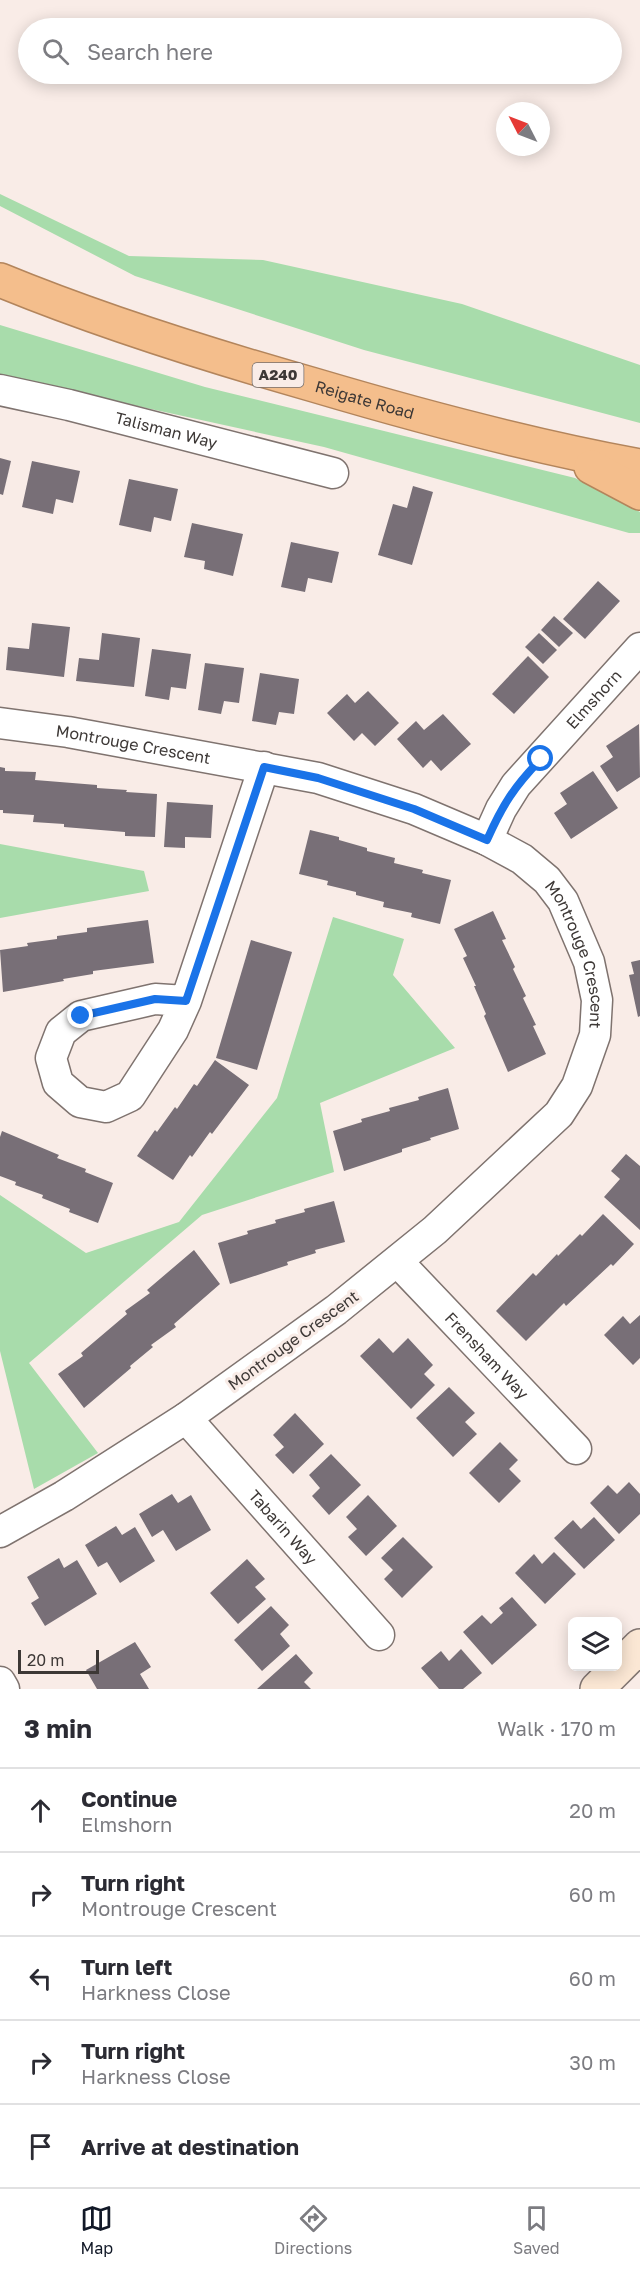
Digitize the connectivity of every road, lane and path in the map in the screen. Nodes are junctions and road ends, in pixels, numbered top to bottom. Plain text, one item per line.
1 (0, 280) edge
2 (0, 390) edge
3 (562, 452) junction
4 (640, 466) edge
5 (333, 473) dead end
6 (640, 493) edge
7 (640, 648) edge
8 (0, 723) edge
9 (264, 767) junction
10 (487, 840) junction
11 (186, 1001) junction
12 (398, 1262) junction
13 (186, 1418) junction
14 (576, 1449) dead end
15 (0, 1532) edge
16 (379, 1635) dead end
17 (640, 1646) edge
18 (0, 1682) edge
19 (4, 1689) edge
20 (597, 1689) edge

1 - 3 highway, Reigate Road / A240
2 - 5 street, Talisman Way
3 - 4 highway, Reigate Road / A240
3 - 6 highway, Reigate Road / A240
7 - 10 street, Elmshorn
8 - 9 street, Montrouge Crescent
9 - 10 street, Montrouge Crescent
9 - 11 street
10 - 12 street, Montrouge Crescent
11 - 11 street
12 - 13 street, Montrouge Crescent
12 - 14 street, Frensham Way
13 - 15 street, Montrouge Crescent
13 - 16 street, Tabarin Way
17 - 20 main road
18 - 19 street

